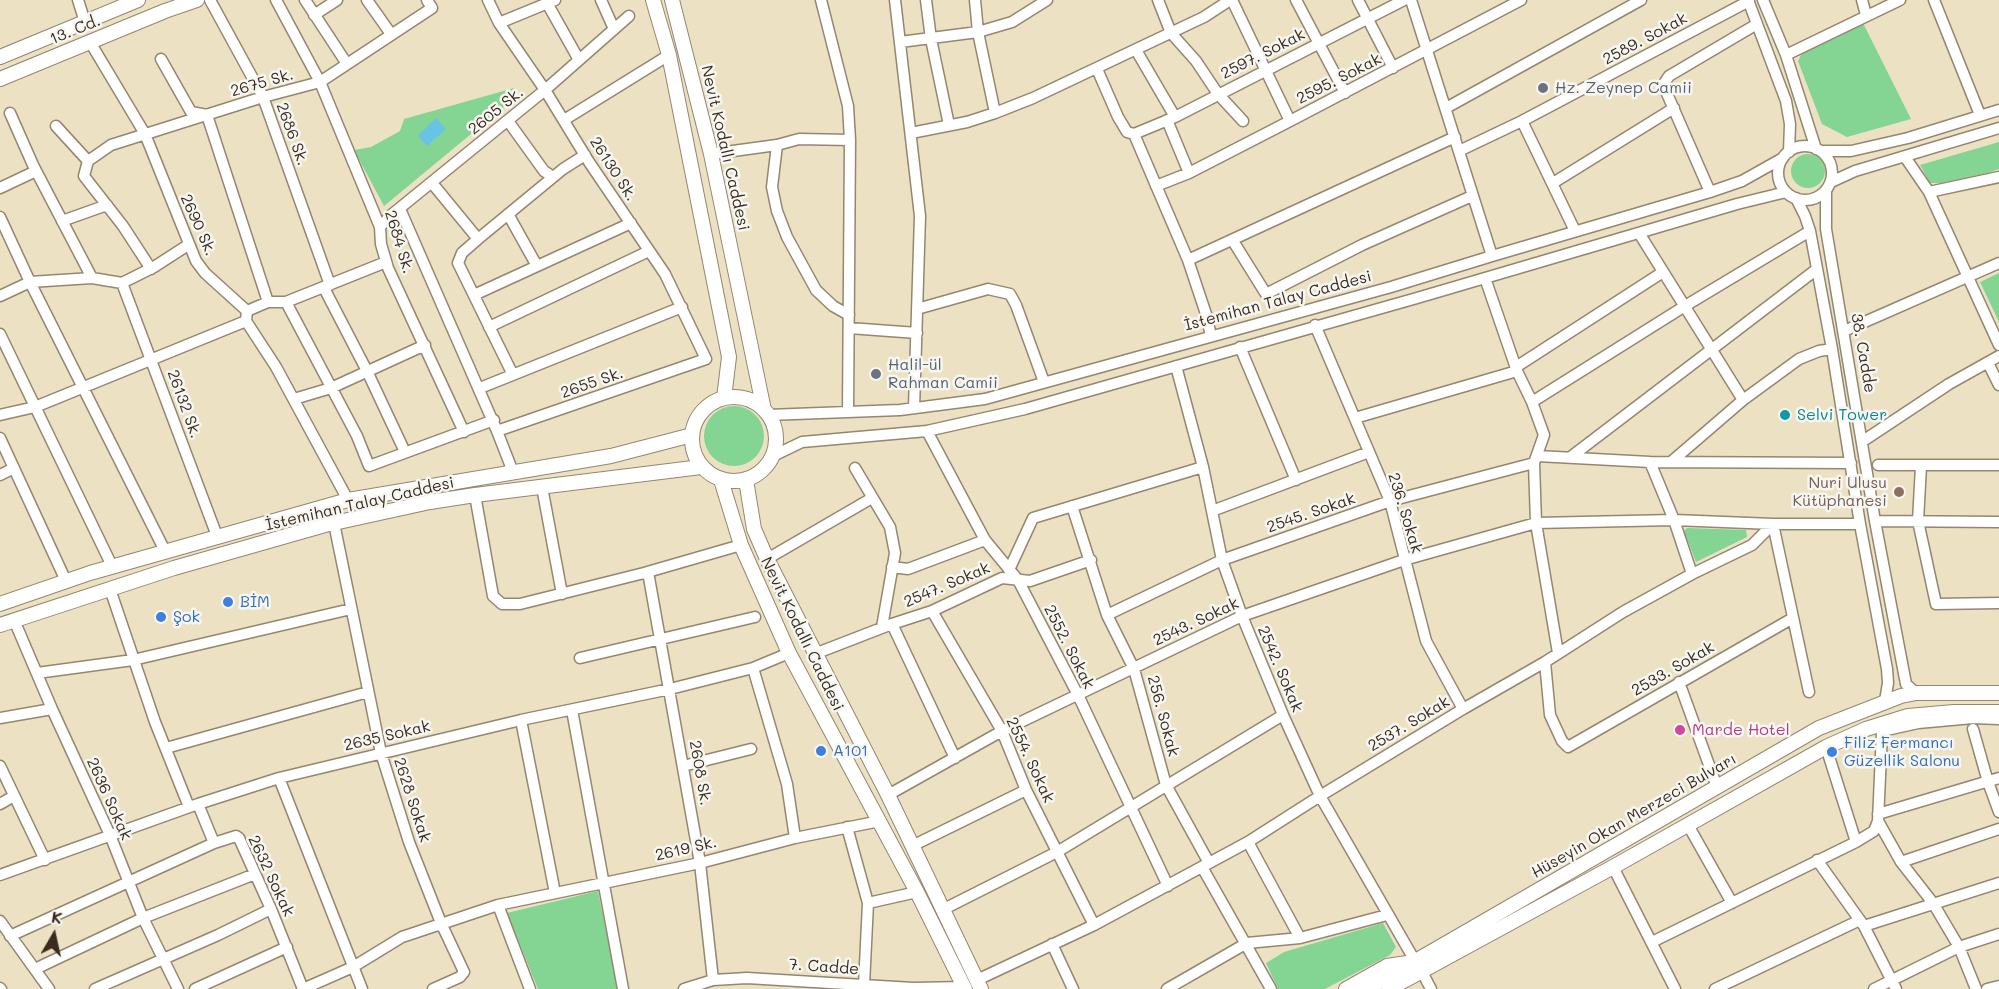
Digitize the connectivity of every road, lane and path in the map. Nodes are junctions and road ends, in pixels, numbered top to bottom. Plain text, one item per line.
1 (78, 0) edge
2 (138, 0) edge
3 (197, 0) edge
4 (210, 0) edge
5 (276, 0) edge
6 (305, 0) edge
7 (337, 0) edge
8 (367, 0) edge
9 (488, 0) edge
10 (601, 0) edge
11 (653, 0) edge
12 (672, 0) edge
13 (821, 0) edge
14 (895, 0) edge
15 (926, 0) edge
16 (975, 0) edge
17 (1047, 0) edge
18 (1158, 0) edge
19 (1231, 0) edge
20 (1296, 0) edge
21 (1358, 0) edge
22 (1404, 0) edge
23 (1411, 0) edge
24 (1521, 0) edge
25 (1641, 0) edge
26 (1763, 0) edge
27 (1862, 0) edge
28 (1900, 0) edge
29 (1934, 0) edge
30 (1748, 1) edge
31 (551, 2) edge
32 (429, 4) edge
33 (314, 15) junction
34 (1866, 15) junction
35 (629, 16) dead end
36 (1368, 18) junction
37 (85, 22) junction
38 (499, 23) junction
39 (1757, 24) junction
40 (614, 29) junction
41 (978, 32) junction
42 (1171, 33) junction
43 (391, 34) junction
44 (931, 39) junction
45 (90, 42) junction
46 (900, 42) junction
47 (1319, 42) junction
48 (1136, 50) junction
49 (1428, 51) junction
50 (669, 55) junction
51 (1786, 55) junction
52 (0, 57) edge
53 (161, 59) dead end
54 (579, 60) junction
55 (347, 64) junction
56 (1097, 69) junction
57 (1266, 69) junction
58 (1393, 69) junction
59 (0, 79) edge
60 (320, 82) junction
61 (545, 90) junction
62 (1345, 93) junction
63 (1218, 94) junction
64 (263, 97) junction
65 (1446, 108) junction
66 (1674, 108) junction
67 (1999, 110) edge
68 (10, 113) dead end
69 (995, 113) junction
70 (207, 115) junction
71 (1980, 115) junction
72 (1171, 119) junction
73 (564, 120) junction
74 (508, 121) junction
75 (1243, 121) dead end
76 (1290, 121) junction
77 (1522, 121) junction
78 (949, 125) junction
79 (56, 126) dead end
80 (1999, 128) edge
81 (910, 133) junction
82 (146, 134) junction
83 (1134, 134) junction
84 (1455, 137) junction
85 (850, 141) junction
86 (777, 145) junction
87 (1459, 150) junction
88 (1818, 150) junction
89 (711, 154) junction
90 (1786, 154) junction
91 (585, 155) junction
92 (1905, 157) junction
93 (88, 161) junction
94 (36, 171) junction
95 (1189, 173) junction
96 (553, 177) junction
97 (1999, 177) edge
98 (432, 183) junction
99 (1553, 183) junction
100 (1156, 186) junction
101 (1828, 186) junction
102 (0, 188) edge
103 (1710, 192) junction
104 (1786, 192) junction
105 (1929, 192) junction
106 (1472, 195) junction
107 (1796, 198) junction
108 (107, 205) junction
109 (400, 209) junction
110 (508, 214) junction
111 (0, 217) edge
112 (62, 221) junction
113 (631, 223) junction
114 (380, 227) junction
115 (1575, 231) junction
116 (1810, 231) junction
117 (1639, 233) junction
118 (478, 239) junction
119 (1233, 241) junction
120 (188, 245) junction
121 (649, 251) junction
122 (1492, 256) junction
123 (1188, 260) junction
124 (386, 262) junction
125 (1999, 263) edge
126 (537, 266) junction
127 (150, 269) junction
128 (1817, 269) junction
129 (1663, 272) junction
130 (92, 278) junction
131 (1485, 278) junction
132 (1968, 278) junction
133 (30, 282) junction
134 (122, 283) junction
135 (327, 286) junction
136 (474, 295) junction
137 (0, 296) edge
138 (268, 302) junction
139 (286, 302) junction
140 (1684, 306) junction
141 (682, 308) junction
142 (917, 309) junction
143 (849, 315) junction
144 (247, 316) junction
145 (1315, 326) junction
146 (489, 327) junction
147 (849, 328) junction
148 (1844, 331) junction
149 (917, 333) junction
150 (0, 334) edge
151 (1211, 336) junction
152 (424, 345) junction
153 (1999, 345) edge
154 (1240, 347) junction
155 (1832, 349) junction
156 (1712, 350) junction
157 (1999, 356) edge
158 (706, 358) joint
159 (151, 359) junction
160 (1988, 363) junction
161 (1176, 366) junction
162 (1516, 369) junction
163 (367, 370) junction
164 (513, 375) junction
165 (1044, 382) junction
166 (1999, 385) edge
167 (82, 386) junction
168 (331, 388) junction
169 (480, 388) junction
170 (724, 398) junction
171 (294, 399) junction
172 (1743, 400) junction
173 (1532, 402) junction
174 (35, 407) junction
175 (914, 408) junction
176 (849, 412) junction
177 (766, 413) junction
178 (0, 415) edge
179 (1355, 418) junction
180 (496, 426) junction
181 (927, 431) junction
182 (464, 432) junction
183 (692, 435) junction
184 (0, 438) edge
185 (1863, 441) junction
186 (405, 452) junction
187 (1369, 452) junction
188 (773, 456) junction
189 (1572, 456) junction
190 (1536, 460) junction
191 (1650, 462) junction
192 (1671, 462) junction
193 (1851, 463) junction
194 (1878, 465) dead end
195 (1999, 465) edge
196 (1921, 466) junction
197 (701, 467) junction
198 (1203, 467) junction
199 (14, 468) junction
200 (855, 468) dead end
201 (513, 472) junction
202 (0, 475) edge
203 (721, 480) junction
204 (746, 480) junction
205 (1296, 480) junction
206 (542, 487) junction
207 (475, 495) junction
208 (872, 498) junction
209 (348, 500) junction
210 (1390, 501) junction
211 (1072, 506) junction
212 (1212, 511) junction
213 (1674, 520) junction
214 (1875, 521) junction
215 (1918, 521) junction
216 (1999, 522) edge
217 (334, 523) junction
218 (1536, 523) junction
219 (1773, 524) junction
220 (1860, 524) junction
221 (217, 536) junction
222 (986, 540) junction
223 (741, 545) junction
224 (165, 551) junction
225 (767, 559) junction
226 (1091, 560) junction
227 (1222, 560) junction
228 (1404, 560) junction
229 (112, 566) junction
230 (892, 567) junction
231 (1009, 570) junction
232 (648, 572) junction
233 (1692, 574) junction
234 (1017, 580) junction
235 (66, 581) junction
236 (110, 589) junction
237 (562, 594) junction
238 (1999, 603) edge
239 (0, 604) edge
240 (351, 609) junction
241 (932, 611) junction
242 (1107, 615) junction
243 (1242, 616) junction
244 (755, 617) dead end
245 (1793, 618) junction
246 (14, 620) junction
247 (0, 625) edge
248 (887, 625) junction
249 (660, 639) junction
250 (789, 653) junction
251 (816, 653) junction
252 (1558, 653) junction
253 (580, 658) dead end
254 (133, 660) junction
255 (1545, 662) junction
256 (753, 668) junction
257 (1134, 669) junction
258 (37, 674) junction
259 (1679, 682) junction
260 (670, 689) junction
261 (368, 692) junction
262 (1809, 692) dead end
263 (1916, 693) junction
264 (1999, 693) edge
265 (1078, 695) junction
266 (1885, 701) junction
267 (52, 709) junction
268 (1463, 709) junction
269 (572, 710) junction
270 (1999, 712) edge
271 (1283, 715) junction
272 (0, 718) edge
273 (1999, 719) edge
274 (520, 720) junction
275 (1880, 727) junction
276 (1973, 729) dead end
277 (1002, 731) junction
278 (1826, 747) junction
279 (166, 748) junction
280 (751, 749) dead end
281 (381, 753) junction
282 (955, 758) junction
283 (0, 766) edge
284 (683, 766) junction
285 (279, 778) junction
286 (1999, 778) edge
287 (1988, 782) junction
288 (1166, 785) junction
289 (1717, 787) junction
290 (1026, 790) junction
291 (888, 795) junction
292 (14, 796) junction
293 (1320, 796) junction
294 (0, 804) edge
295 (194, 805) junction
296 (1131, 808) junction
297 (1999, 812) edge
298 (1878, 818) junction
299 (880, 820) junction
300 (1688, 825) junction
301 (847, 827) junction
302 (1999, 829) edge
303 (110, 835) junction
304 (795, 838) junction
305 (1248, 842) junction
306 (1856, 842) junction
307 (214, 843) junction
308 (912, 846) junction
309 (1057, 852) junction
310 (45, 860) junction
311 (1817, 860) junction
312 (1901, 862) junction
313 (700, 863) junction
314 (1206, 865) junction
315 (1614, 867) junction
316 (255, 874) junction
317 (0, 875) edge
318 (129, 882) junction
319 (603, 882) junction
320 (1999, 883) edge
321 (1168, 886) junction
322 (917, 892) junction
323 (555, 893) junction
324 (868, 903) junction
325 (1732, 903) junction
326 (1933, 903) junction
327 (498, 905) junction
328 (271, 909) junction
329 (944, 909) junction
330 (1387, 915) junction
331 (143, 918) junction
332 (0, 921) edge
333 (441, 923) junction
334 (1862, 923) junction
335 (1094, 925) junction
336 (1999, 934) edge
337 (10, 936) junction
338 (1300, 938) junction
339 (1652, 942) junction
340 (1247, 943) junction
341 (1052, 944) junction
342 (287, 947) junction
343 (1959, 947) junction
344 (164, 958) junction
345 (1418, 966) junction
346 (352, 967) junction
347 (35, 969) junction
348 (720, 983) edge
349 (748, 983) edge
350 (802, 985) edge
351 (864, 985) junction
352 (979, 985) edge
353 (1894, 985) edge
354 (1729, 986) edge
355 (1999, 986) edge
356 (964, 988) edge
357 (49, 989) edge
358 (95, 989) edge
359 (178, 989) edge
360 (195, 989) edge
361 (303, 989) edge
362 (362, 989) edge
363 (433, 989) edge
364 (530, 989) edge
365 (623, 989) edge
366 (684, 989) edge
367 (914, 989) edge
368 (1074, 989) edge
369 (1167, 989) edge
370 (1271, 989) edge
371 (1346, 989) edge
372 (1367, 989) edge
373 (1389, 989) edge
374 (1405, 989) edge
375 (1431, 989) edge
376 (1675, 989) edge
377 (1715, 989) edge
378 (1874, 989) edge
379 (1976, 989) edge
380 (1987, 989) edge

1 - 37 street
2 - 37 main road, 13. Cd.
3 - 45 main road, 13. Cd.
4 - 64 street, 2686 Sk.
5 - 60 street, 2684 Sk.
6 - 33 street
7 - 33 street
8 - 43 street
9 - 38 street, 26130 Sk.
10 - 40 street
11 - 50 main road
12 - 89 main road, Nevit Kodallı Caddesi
13 - 85 street
14 - 46 street
15 - 44 street
16 - 41 street
17 - 41 street
18 - 42 street
19 - 42 street
19 - 57 street, 2595. Sokak
20 - 47 street
21 - 36 street
22 - 36 street, 2597. Sokak
23 - 49 street
24 - 49 street, 2595. Sokak
25 - 65 street
26 - 51 street
27 - 34 street
28 - 34 street
29 - 71 street
30 - 39 street
30 - 77 street, 2589. Sokak
31 - 38 street
31 - 54 street
32 - 43 street, 2675 Sk.
33 - 55 street
34 - 51 street
35 - 40 street, 2605 Sk.
36 - 47 street, 2597. Sokak
36 - 58 street
37 - 52 main road, 13. Cd.
38 - 61 street, 26130 Sk.
39 - 66 street
39 - 90 street
40 - 54 street, 2605 Sk.
41 - 44 street
41 - 69 street
42 - 48 street
42 - 63 street
43 - 55 street, 2675 Sk.
44 - 46 street
44 - 78 street
45 - 59 main road, 13. Cd.
45 - 82 street, 2690 Sk.
46 - 81 street
47 - 57 street, 2597. Sokak
47 - 62 street
48 - 56 street
48 - 72 street
49 - 58 street, 2595. Sokak
49 - 65 street
50 - 73 street
50 - 170 main road
51 - 88 street
53 - 70 street
54 - 61 street, 2605 Sk.
55 - 60 street, 2675 Sk.
56 - 69 street
56 - 83 street
57 - 63 street, 2597. Sokak
57 - 76 street, 2595. Sokak
58 - 62 street, 2595. Sokak
60 - 64 street, 2675 Sk.
60 - 114 street, 2684 Sk.
61 - 73 street, 26130 Sk.
61 - 74 street, 2605 Sk.
62 - 76 street, 2595. Sokak
63 - 72 street, 2597. Sokak
63 - 75 street
64 - 70 street, 2675 Sk.
64 - 135 street, 2686 Sk.
65 - 84 street
66 - 99 street
66 - 103 street
67 - 71 street
68 - 94 street
69 - 78 street
70 - 82 street, 2675 Sk.
70 - 138 street
71 - 88 street
72 - 83 street, 2597. Sokak
72 - 95 street
73 - 91 street, 26130 Sk.
74 - 96 street
74 - 98 street, 2605 Sk.
76 - 95 street
77 - 87 street, 2589. Sokak
77 - 99 street
78 - 81 street
79 - 93 street
80 - 92 street
81 - 142 street
82 - 93 street, 2675 Sk.
82 - 120 street, 2690 Sk.
83 - 100 street
84 - 87 street
84 - 119 street
85 - 86 street
85 - 143 street
86 - 89 street
86 - 143 street
87 - 106 street
88 - 90 street
88 - 101 street
89 - 177 main road, Nevit Kodallı Caddesi
90 - 103 street, İstemihan Talay Caddesi
90 - 104 street
91 - 96 street
91 - 113 street, 26130 Sk.
92 - 101 street
92 - 105 street
93 - 108 street
94 - 102 street
94 - 112 street
95 - 100 street
96 - 110 street
97 - 105 street
98 - 109 street, 2605 Sk.
98 - 118 street
99 - 115 street
100 - 123 street
101 - 107 street
101 - 148 street, 38. Cadde
103 - 115 street, İstemihan Talay Caddesi
104 - 107 street
104 - 117 street, İstemihan Talay Caddesi
105 - 132 street
106 - 119 street
106 - 122 street
107 - 116 street, 38. Cadde
108 - 112 street
108 - 127 street
109 - 114 street, 2605 Sk.
109 - 169 street
110 - 118 street
110 - 126 street
111 - 133 street
112 - 130 street
113 - 121 street, 26130 Sk.
113 - 126 street
114 - 124 street, 2684 Sk.
115 - 122 street, İstemihan Talay Caddesi
116 - 128 street, 38. Cadde
116 - 140 street
117 - 129 street
117 - 131 street, İstemihan Talay Caddesi
118 - 136 street
119 - 123 street
120 - 127 street
120 - 144 street, 2690 Sk.
121 - 141 street, 26130 Sk.
121 - 146 street
122 - 151 street, İstemihan Talay Caddesi
123 - 151 street
124 - 135 street
124 - 152 street, 2684 Sk.
125 - 132 street
126 - 136 street
127 - 134 street
128 - 155 street, 38. Cadde
128 - 156 street
129 - 140 street
129 - 162 street
130 - 133 street
130 - 134 street
131 - 145 street, İstemihan Talay Caddesi
131 - 162 street
132 - 148 street
132 - 153 street
133 - 137 street
133 - 167 street
134 - 159 street, 26132 Sk.
135 - 139 street
135 - 163 street, 2686 Sk.
136 - 146 street
138 - 139 street
138 - 144 street
139 - 168 street
140 - 156 street
140 - 173 street
141 - 158 street, 26130 Sk.
141 - 164 street
142 - 149 street
142 - 165 street
143 - 147 street
144 - 159 street
144 - 171 street, 2690 Sk.
145 - 154 street, İstemihan Talay Caddesi
145 - 179 street, 236. Sokak
146 - 164 street
147 - 149 street
147 - 176 street
148 - 185 street, 38. Cadde
149 - 175 street
150 - 174 street
151 - 165 street, İstemihan Talay Caddesi
152 - 163 street
152 - 182 street, 2684 Sk.
154 - 161 street, İstemihan Talay Caddesi
154 - 205 street
155 - 172 street
155 - 193 street, 38. Cadde
156 - 172 street
156 - 189 street
157 - 160 street
158 - 180 street, 2655 Sk.
159 - 167 street
159 - 221 street, 26132 Sk.
160 - 166 street
160 - 185 street
161 - 181 street, İstemihan Talay Caddesi
161 - 198 street, 2542. Sokak
162 - 173 street
162 - 179 street
163 - 168 street
163 - 186 street, 2686 Sk.
164 - 169 street
165 - 175 street, İstemihan Talay Caddesi
167 - 174 street
167 - 224 street
168 - 171 street
168 - 186 street
169 - 180 street
170 - 177 main road
170 - 183 main road
171 - 209 street, 2690 Sk.
172 - 192 street
173 - 190 street
174 - 178 street
174 - 229 street
175 - 176 street, İstemihan Talay Caddesi
176 - 177 street, İstemihan Talay Caddesi
177 - 188 main road
179 - 187 street, 236. Sokak
180 - 182 street
180 - 201 street
181 - 188 street, İstemihan Talay Caddesi
181 - 222 street, 2552. Sokak
182 - 186 street
183 - 197 main road
183 - 201 main road, İstemihan Talay Caddesi
184 - 199 street
185 - 214 street, 38. Cadde
187 - 205 street
187 - 210 street, 236. Sokak
188 - 204 main road
189 - 190 street, 2545. Sokak
189 - 191 street, 2545. Sokak
190 - 210 street, 2545. Sokak
190 - 218 street
191 - 192 street, 2545. Sokak
191 - 213 street
192 - 193 street, 2545. Sokak
193 - 220 street, 38. Cadde
194 - 196 street
195 - 196 street
196 - 215 street
197 - 203 main road
197 - 206 main road, İstemihan Talay Caddesi
198 - 211 street
198 - 212 street, 2542. Sokak
199 - 202 street
199 - 235 street
200 - 208 street
201 - 209 main road, İstemihan Talay Caddesi
203 - 204 main road
203 - 223 main road, Nevit Kodallı Caddesi
204 - 225 main road, Nevit Kodallı Caddesi
205 - 212 street
206 - 207 main road, İstemihan Talay Caddesi
206 - 237 street
207 - 217 main road, İstemihan Talay Caddesi
207 - 237 street
208 - 225 street
208 - 230 street
209 - 221 main road, İstemihan Talay Caddesi
210 - 227 street, 2545. Sokak
210 - 228 street, 236. Sokak
211 - 226 street, 256. Sokak
211 - 231 street
212 - 227 street, 2542. Sokak
213 - 218 street, 2543. Sokak
213 - 219 street, 2543. Sokak
213 - 233 street
214 - 215 street
214 - 263 street, 38. Cadde
215 - 216 street
215 - 238 street
217 - 236 main road, İstemihan Talay Caddesi
217 - 240 street, 2628 Sokak
218 - 228 street, 2543. Sokak
218 - 252 street
219 - 220 street
219 - 233 street, 2537. Sokak
219 - 245 street
220 - 266 street, 38. Cadde
221 - 224 main road, İstemihan Talay Caddesi
222 - 230 street
222 - 231 street, 2552. Sokak
223 - 232 street
223 - 250 main road, Nevit Kodallı Caddesi
224 - 229 main road, İstemihan Talay Caddesi
225 - 251 main road, Nevit Kodallı Caddesi
226 - 234 street, 2547. Sokak
226 - 242 street, 256. Sokak
227 - 242 street, 2545. Sokak
227 - 243 street, 2542. Sokak
228 - 243 street, 2543. Sokak
228 - 268 street, 236. Sokak
229 - 235 main road, İstemihan Talay Caddesi
230 - 248 street
231 - 234 street, 2552. Sokak
232 - 237 street
232 - 249 street, 2608 Sk.
233 - 252 street, 2537. Sokak
234 - 241 street, 2547. Sokak
234 - 265 street, 2552. Sokak
235 - 239 main road, İstemihan Talay Caddesi
236 - 246 main road, İstemihan Talay Caddesi
236 - 254 street
240 - 254 street
240 - 261 street, 2628 Sokak
241 - 248 street, 2547. Sokak
241 - 277 street, 2554. Sokak
242 - 257 street, 256. Sokak
243 - 257 street, 2543. Sokak
243 - 271 street, 2542. Sokak
244 - 249 street
245 - 259 street, 2533. Sokak
245 - 262 street
246 - 247 main road, İstemihan Talay Caddesi
246 - 258 street, 2636 Sokak
248 - 251 street, 2547. Sokak
248 - 282 street
249 - 253 street
249 - 260 street, 2608 Sk.
250 - 256 street, 2635 Sokak
250 - 299 main road, Nevit Kodallı Caddesi
251 - 291 main road, Nevit Kodallı Caddesi
252 - 255 street, 2537. Sokak
254 - 258 street
254 - 279 street
255 - 259 street, 2533. Sokak
255 - 268 street, 2537. Sokak
256 - 260 street, 2635 Sokak
256 - 304 street
257 - 265 street, 2543. Sokak
257 - 288 street, 256. Sokak
258 - 267 street, 2636 Sokak
259 - 289 street
260 - 269 street, 2635 Sokak
260 - 284 street, 2608 Sk.
261 - 279 street
261 - 281 street, 2628 Sokak
263 - 264 main road, Hüseyin Okan Merzeci Bulvarı
263 - 266 main road, Hüseyin Okan Merzeci Bulvarı
265 - 277 street, 2543. Sokak
265 - 296 street, 2552. Sokak
266 - 289 main road, Hüseyin Okan Merzeci Bulvarı
267 - 272 street
267 - 303 street, 2636 Sokak
268 - 293 street, 2537. Sokak
269 - 274 street, 2635 Sokak
269 - 319 street
270 - 275 main road, Hüseyin Okan Merzeci Bulvarı
271 - 288 street
271 - 293 street, 2542. Sokak
273 - 275 street
274 - 281 street, 2635 Sokak
274 - 323 street
275 - 278 main road, Hüseyin Okan Merzeci Bulvarı
275 - 298 street
276 - 287 street
277 - 282 street, 2543. Sokak
277 - 290 street, 2554. Sokak
278 - 300 main road, Hüseyin Okan Merzeci Bulvarı
278 - 306 street
279 - 295 street
280 - 284 street
281 - 285 street, 2635 Sokak
281 - 333 street, 2628 Sokak
282 - 291 street, 2543. Sokak
283 - 292 street
284 - 313 street, 2608 Sk.
285 - 295 street, 2635 Sokak
285 - 346 street
286 - 287 street
287 - 297 street
287 - 298 street
288 - 296 street
288 - 314 street, 256. Sokak
289 - 345 main road, Hüseyin Okan Merzeci Bulvarı
290 - 308 street
290 - 309 street, 2554. Sokak
291 - 308 main road, Nevit Kodallı Caddesi
292 - 294 street
292 - 310 street
293 - 305 street, 2537. Sokak
293 - 330 street, 2542. Sokak
295 - 303 street, 2635 Sokak
295 - 307 street
296 - 309 street
296 - 321 street, 2552. Sokak
298 - 306 street
298 - 312 street
299 - 301 street, 2619 Sk.
299 - 322 main road, Nevit Kodallı Caddesi
300 - 315 main road, Hüseyin Okan Merzeci Bulvarı
300 - 325 street
301 - 304 street, 2619 Sk.
301 - 324 street
302 - 312 street
303 - 310 street, 2635 Sokak
303 - 318 street, 2636 Sokak
304 - 313 street, 2619 Sk.
305 - 314 street, 2537. Sokak
305 - 338 street
306 - 311 street
307 - 316 street, 2632 Sokak
307 - 318 street
308 - 329 main road, Nevit Kodallı Caddesi
309 - 329 street
309 - 335 street, 2554. Sokak
310 - 317 street, 2635 Sokak
311 - 325 street
311 - 334 street
312 - 326 street
313 - 319 street, 2619 Sk.
313 - 348 street, 2608 Sk.
314 - 321 street, 2537. Sokak
314 - 340 street, 256. Sokak
315 - 339 street
315 - 345 main road, Hüseyin Okan Merzeci Bulvarı
316 - 328 street, 2632 Sokak
316 - 331 street
318 - 331 street, 2636 Sokak
318 - 337 street
319 - 323 street, 2619 Sk.
319 - 365 street
320 - 326 street
321 - 335 street, 2537. Sokak
322 - 324 street
322 - 356 main road, Nevit Kodallı Caddesi
323 - 327 street, 2619 Sk.
324 - 351 street
325 - 339 street
326 - 334 street
326 - 343 street
327 - 333 street, 2619 Sk.
327 - 364 street
328 - 342 street, 2632 Sokak
328 - 344 street
329 - 352 main road, Nevit Kodallı Caddesi
330 - 338 street
330 - 345 street, 2542. Sokak
331 - 344 street, 2636 Sokak
331 - 347 street
332 - 337 street
333 - 346 street, 2619 Sk.
333 - 363 street, 2628 Sokak
334 - 353 street
334 - 354 street
335 - 341 street, 2537. Sokak
336 - 343 street
337 - 347 street
338 - 340 street
339 - 376 street
340 - 369 street
340 - 370 street, 256. Sokak
341 - 352 street, 2537. Sokak
341 - 368 street
342 - 360 street
342 - 361 street, 2632 Sokak
343 - 353 street
343 - 379 street
344 - 358 street
344 - 359 street, 2636 Sokak
345 - 371 main road
345 - 372 main road, Hüseyin Okan Merzeci Bulvarı
345 - 373 main road, Hüseyin Okan Merzeci Bulvarı
345 - 374 main road
345 - 375 street, 2542. Sokak
346 - 361 street, 2619 Sk.
346 - 362 street
347 - 357 street
348 - 349 street, 7. Cadde
348 - 366 street, 7. Cadde
349 - 350 street, 7. Cadde
350 - 351 street, 7. Cadde
351 - 367 street, 7. Cadde
353 - 378 street
354 - 377 street
355 - 380 street
356 - 367 street, 7. Cadde

